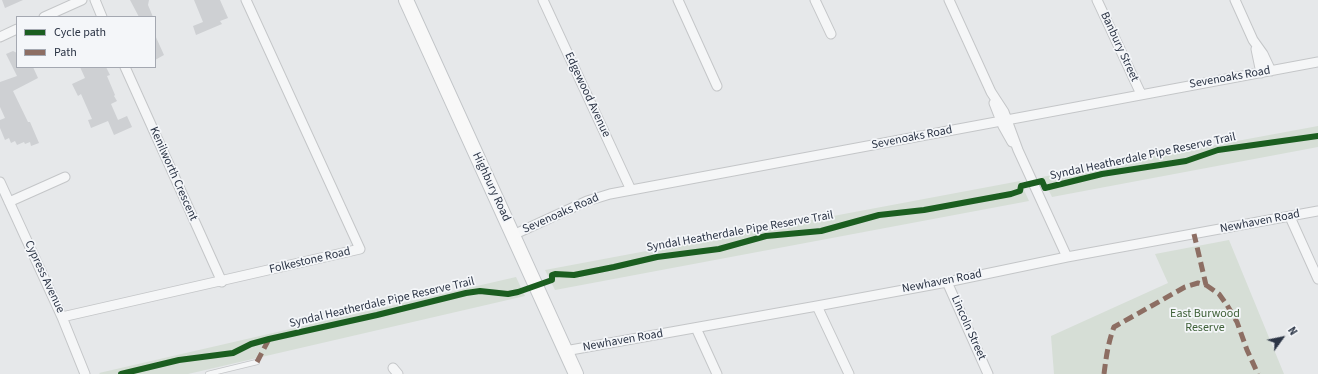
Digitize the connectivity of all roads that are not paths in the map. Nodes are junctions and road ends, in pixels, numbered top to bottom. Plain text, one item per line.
1 (82, 0) edge
2 (95, 0) edge
3 (246, 0) edge
4 (406, 0) edge
5 (543, 0) edge
6 (678, 0) edge
7 (815, 0) edge
8 (949, 0) edge
9 (1097, 0) edge
10 (1235, 0) edge
11 (46, 16) edge
12 (102, 16) edge
13 (16, 29) edge
14 (831, 34) dead end
15 (0, 36) edge
16 (1253, 40) junction
17 (1318, 62) edge
18 (125, 68) edge
19 (1271, 71) junction
20 (1261, 73) junction
21 (717, 86) dead end
22 (1140, 94) junction
23 (1004, 121) junction
24 (65, 177) dead end
25 (0, 182) edge
26 (631, 190) junction
27 (9, 202) junction
28 (1318, 211) edge
29 (1290, 217) junction
30 (513, 235) junction
31 (1067, 257) junction
32 (1318, 279) edge
33 (222, 282) junction
34 (947, 282) junction
35 (817, 306) junction
36 (62, 317) junction
37 (696, 328) junction
38 (565, 351) junction
39 (257, 362) dead end
40 (573, 373) edge
41 (85, 374) edge
42 (208, 374) edge
43 (717, 374) edge
44 (849, 374) edge
45 (988, 374) edge

1 - 11 street
2 - 12 street
3 - 33 street, Folkestone Road
4 - 30 main road, Highbury Road
5 - 26 street, Edgewood Avenue
6 - 21 street
7 - 14 street
8 - 23 street
9 - 22 street, Banbury Street
10 - 16 street
13 - 15 street
16 - 19 street
16 - 20 street
17 - 19 street, Sevenoaks Road
18 - 33 street, Kenilworth Crescent
19 - 20 street, Sevenoaks Road
20 - 22 street, Sevenoaks Road
22 - 23 street, Sevenoaks Road
23 - 26 street, Sevenoaks Road
23 - 31 street
24 - 27 street
25 - 27 street, Cypress Avenue
26 - 30 street, Sevenoaks Road
27 - 36 street, Cypress Avenue
28 - 29 street, Newhaven Road
29 - 31 street, Newhaven Road
29 - 32 street
30 - 38 main road, Highbury Road
31 - 34 street, Newhaven Road
33 - 36 street, Folkestone Road
34 - 35 street, Newhaven Road
34 - 45 street, Lincoln Street
35 - 37 street, Newhaven Road
35 - 44 street
36 - 41 street, Cypress Avenue
37 - 38 street, Newhaven Road
37 - 43 street
38 - 40 main road, Highbury Road
39 - 42 lane

